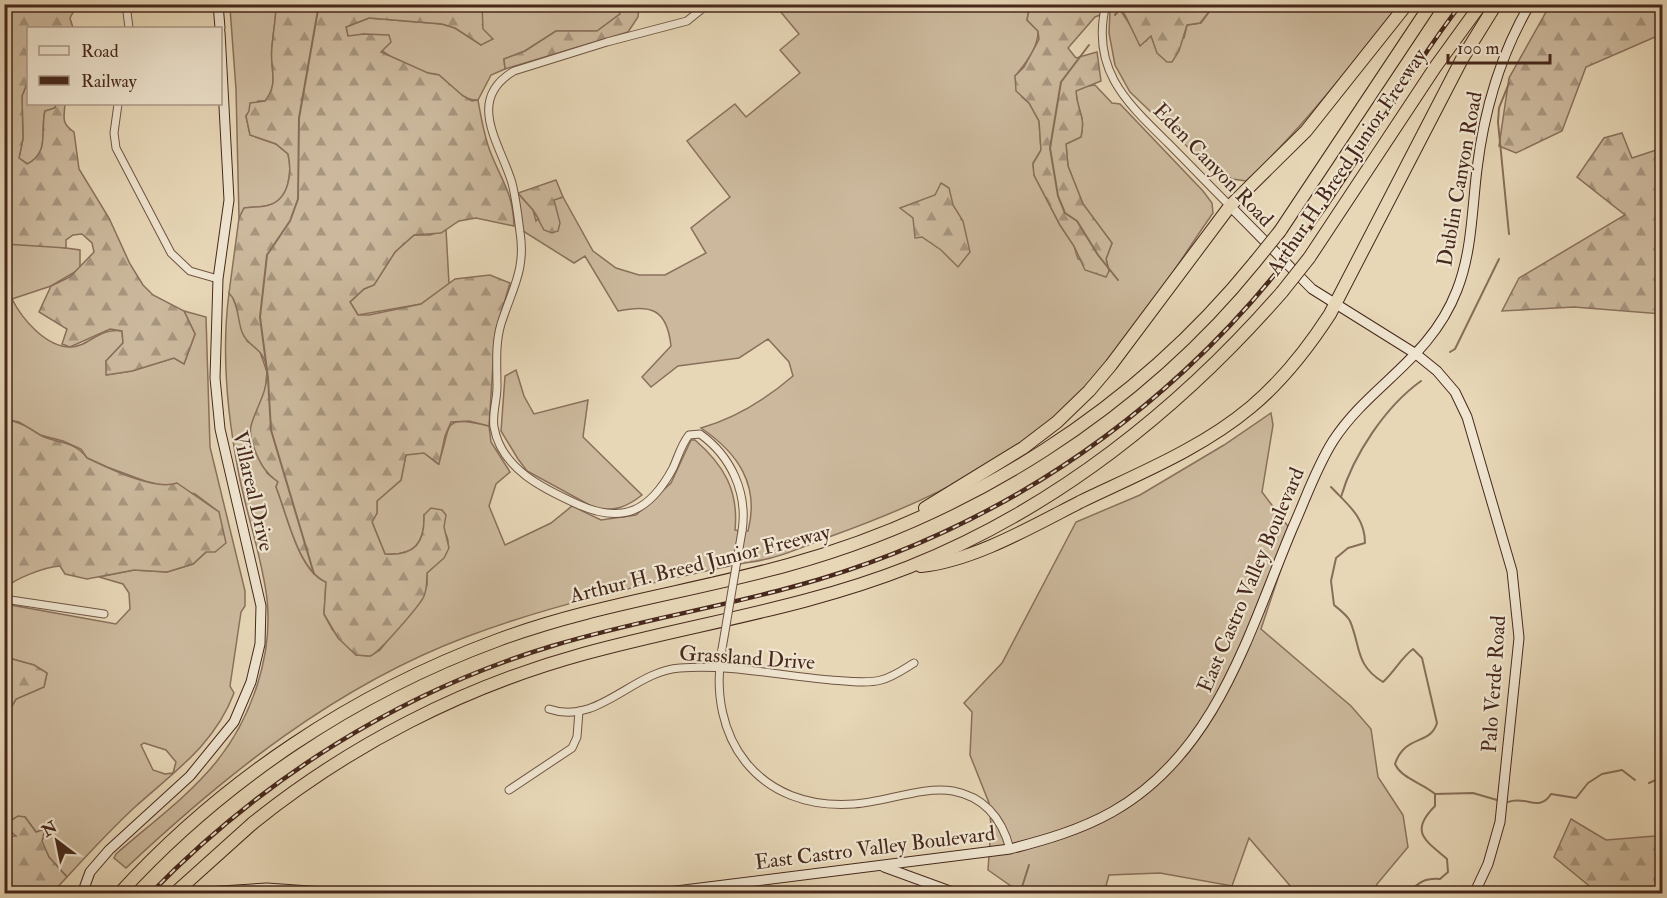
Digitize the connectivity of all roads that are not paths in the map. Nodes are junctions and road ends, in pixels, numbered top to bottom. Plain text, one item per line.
1 (126, 4) edge
2 (219, 4) edge
3 (708, 4) edge
4 (1106, 4) edge
5 (1407, 4) edge
6 (1431, 4) edge
7 (1481, 4) edge
8 (1496, 4) edge
9 (1530, 4) edge
10 (129, 27) edge
11 (220, 27) edge
12 (222, 68) edge
13 (118, 105) edge
14 (1230, 206) junction
15 (218, 279) junction
16 (1335, 304) junction
17 (1416, 354) junction
18 (880, 535) junction
19 (908, 567) junction
20 (4, 599) edge
21 (104, 614) dead end
22 (914, 663) dead end
23 (718, 669) junction
24 (549, 710) dead end
25 (579, 711) junction
26 (509, 790) dead end
27 (1010, 849) junction
28 (882, 866) junction
29 (82, 894) edge
30 (119, 894) edge
31 (174, 894) edge
32 (352, 894) edge
33 (652, 894) edge
34 (958, 894) edge
35 (1473, 894) edge

1 - 10 street
2 - 11 main road, Villareal Drive
3 - 23 street, bridge
4 - 14 street, Eden Canyon Road
5 - 14 highway
6 - 18 highway, Arthur H. Breed Junior Freeway, bridge
7 - 19 highway, Arthur H. Breed Junior Freeway, bridge
8 - 16 highway
9 - 17 main road, Dublin Canyon Road
12 - 15 main road, Villareal Drive
13 - 15 street
14 - 16 main road, Eden Canyon Road
14 - 18 highway
15 - 29 main road, Villareal Drive
16 - 17 main road, Eden Canyon Road
16 - 19 highway
17 - 27 main road, East Castro Valley Boulevard
17 - 35 main road, Palo Verde Road
18 - 30 highway, Arthur H. Breed Junior Freeway
19 - 31 highway, Arthur H. Breed Junior Freeway, bridge
20 - 21 street
22 - 23 street, Grassland Drive
23 - 25 street, Grassland Drive
23 - 27 street
24 - 25 street, Grassland Drive
25 - 26 street
27 - 28 main road, East Castro Valley Boulevard
28 - 33 main road, East Castro Valley Boulevard
28 - 34 main road
31 - 32 main road

